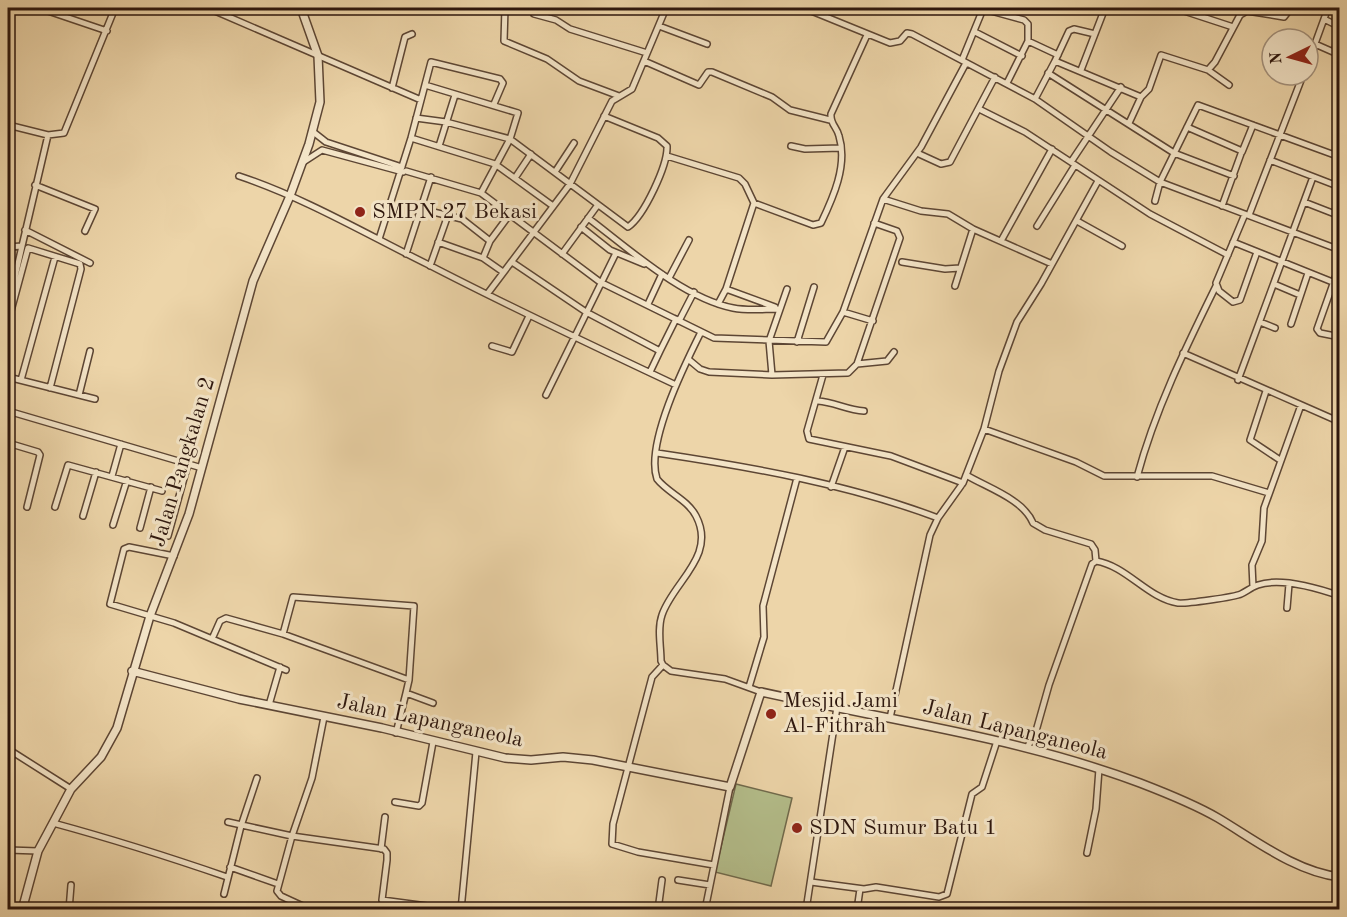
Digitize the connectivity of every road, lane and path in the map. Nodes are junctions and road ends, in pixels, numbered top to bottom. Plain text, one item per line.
1 (39, 8) edge
2 (114, 8) edge
3 (208, 8) edge
4 (301, 8) edge
5 (505, 8) edge
6 (666, 8) edge
7 (804, 8) edge
8 (981, 8) edge
9 (1105, 8) edge
10 (1175, 8) edge
11 (1291, 8) edge
12 (1328, 8) edge
13 (56, 10) edge
14 (534, 14) dead end
15 (1324, 19) junction
16 (659, 26) junction
17 (1233, 27) junction
18 (1320, 30) edge
19 (107, 31) junction
20 (975, 32) junction
21 (412, 34) dead end
22 (1095, 34) junction
23 (867, 35) junction
24 (1029, 41) junction
25 (707, 44) dead end
26 (1320, 46) edge
27 (647, 53) junction
28 (1337, 53) edge
29 (318, 56) junction
30 (1022, 56) junction
31 (1056, 58) junction
32 (644, 61) junction
33 (964, 61) junction
34 (1081, 70) junction
35 (1208, 70) junction
36 (1048, 73) junction
37 (995, 77) junction
38 (1007, 83) junction
39 (425, 85) junction
40 (1229, 85) dead end
41 (1121, 87) junction
42 (1298, 87) edge
43 (392, 88) junction
44 (455, 95) junction
45 (619, 96) junction
46 (1142, 97) junction
47 (1035, 99) junction
48 (421, 100) junction
49 (494, 104) junction
50 (979, 108) junction
51 (1107, 110) junction
52 (604, 116) junction
53 (416, 118) junction
54 (830, 120) junction
55 (446, 122) junction
56 (1130, 123) junction
57 (8, 125) edge
58 (1253, 125) junction
59 (1187, 127) junction
60 (312, 131) junction
61 (48, 135) junction
62 (1089, 136) junction
63 (1279, 136) junction
64 (411, 138) junction
65 (510, 139) junction
66 (326, 142) junction
67 (573, 143) dead end
68 (439, 146) junction
69 (791, 146) dead end
70 (841, 148) junction
71 (1052, 149) junction
72 (325, 151) junction
73 (1242, 152) junction
74 (917, 153) junction
75 (1174, 153) junction
76 (531, 154) junction
77 (667, 156) junction
78 (1340, 156) edge
79 (1270, 160) junction
80 (301, 164) junction
81 (495, 164) junction
82 (1073, 164) junction
83 (402, 170) junction
84 (555, 172) junction
85 (238, 176) dead end
86 (1233, 176) junction
87 (431, 177) junction
88 (1313, 177) junction
89 (515, 178) junction
90 (1098, 181) junction
91 (1160, 182) junction
92 (570, 184) junction
93 (35, 185) junction
94 (1340, 187) edge
95 (481, 193) junction
96 (290, 196) junction
97 (883, 199) junction
98 (1155, 201) dead end
99 (1304, 202) junction
100 (754, 203) junction
101 (553, 206) junction
102 (597, 206) junction
103 (1222, 206) junction
104 (421, 209) junction
105 (510, 214) junction
106 (1247, 214) junction
107 (448, 215) junction
108 (1340, 216) edge
109 (588, 218) junction
110 (1077, 221) junction
111 (874, 224) junction
112 (1036, 226) dead end
113 (581, 227) junction
114 (973, 229) junction
115 (26, 230) junction
116 (86, 231) dead end
117 (1294, 232) junction
118 (534, 233) junction
119 (379, 239) junction
120 (689, 240) dead end
121 (490, 241) junction
122 (1001, 241) junction
123 (438, 242) junction
124 (1233, 242) junction
125 (1122, 246) dead end
126 (8, 247) edge
127 (25, 248) junction
128 (1340, 250) edge
129 (1257, 252) junction
130 (616, 253) junction
131 (406, 254) junction
132 (562, 254) junction
133 (1228, 255) junction
134 (55, 257) junction
135 (483, 258) junction
136 (512, 262) junction
137 (902, 262) dead end
138 (1283, 262) junction
139 (90, 263) dead end
140 (1052, 264) junction
141 (1340, 264) edge
142 (430, 266) junction
143 (650, 267) junction
144 (960, 268) junction
145 (503, 272) junction
146 (1308, 273) junction
147 (662, 274) junction
148 (669, 278) junction
149 (600, 282) junction
150 (1333, 282) junction
151 (1274, 285) junction
152 (1340, 285) edge
153 (814, 286) dead end
154 (955, 286) dead end
155 (1216, 286) junction
156 (726, 289) junction
157 (787, 289) dead end
158 (694, 292) junction
159 (488, 293) junction
160 (1300, 295) junction
161 (648, 304) junction
162 (718, 304) junction
163 (8, 308) edge
164 (779, 309) junction
165 (586, 312) junction
166 (843, 312) junction
167 (529, 316) junction
168 (678, 320) junction
169 (873, 321) junction
170 (8, 322) edge
171 (1260, 322) junction
172 (1291, 324) dead end
173 (1275, 328) dead end
174 (701, 332) junction
175 (573, 336) junction
176 (1340, 337) edge
177 (769, 341) junction
178 (797, 342) junction
179 (492, 346) dead end
180 (90, 351) dead end
181 (660, 351) junction
182 (894, 352) dead end
183 (1183, 353) junction
184 (688, 359) junction
185 (857, 364) junction
186 (650, 372) junction
187 (772, 375) junction
188 (823, 375) junction
189 (8, 377) edge
190 (21, 380) junction
191 (1238, 380) junction
192 (676, 385) junction
193 (50, 388) junction
194 (1266, 391) junction
195 (79, 395) junction
196 (546, 395) dead end
197 (95, 399) dead end
198 (818, 401) junction
199 (1301, 405) junction
200 (8, 411) edge
201 (864, 411) dead end
202 (1340, 412) edge
203 (1338, 421) edge
204 (984, 429) junction
205 (9, 444) edge
206 (121, 444) junction
207 (845, 447) junction
208 (657, 453) junction
209 (8, 456) edge
210 (1280, 460) junction
211 (188, 464) junction
212 (202, 468) junction
213 (96, 472) junction
214 (966, 475) junction
215 (112, 476) junction
216 (1137, 477) junction
217 (797, 478) junction
218 (127, 480) junction
219 (963, 483) junction
220 (151, 487) junction
221 (831, 487) junction
222 (162, 491) dead end
223 (1269, 493) junction
224 (27, 507) dead end
225 (55, 507) dead end
226 (84, 516) dead end
227 (938, 518) junction
228 (113, 525) dead end
229 (140, 528) dead end
230 (168, 536) dead end
231 (174, 556) junction
232 (1096, 561) junction
233 (1340, 580) edge
234 (1289, 584) junction
235 (1253, 587) junction
236 (1337, 595) edge
237 (1287, 608) dead end
238 (150, 616) junction
239 (283, 634) junction
240 (212, 639) junction
241 (663, 665) junction
242 (132, 671) junction
243 (409, 680) junction
244 (748, 687) junction
245 (761, 692) junction
246 (406, 693) junction
247 (433, 703) dead end
248 (269, 705) junction
249 (837, 706) junction
250 (324, 717) junction
251 (890, 718) junction
252 (396, 733) junction
253 (997, 741) junction
254 (433, 742) junction
255 (1027, 748) junction
256 (8, 749) edge
257 (476, 752) junction
258 (629, 766) junction
259 (1099, 769) junction
260 (257, 778) dead end
261 (730, 787) junction
262 (71, 789) junction
263 (394, 802) dead end
264 (384, 817) dead end
265 (228, 822) dead end
266 (53, 823) junction
267 (241, 826) junction
268 (292, 836) junction
269 (381, 849) junction
270 (8, 850) edge
271 (38, 851) junction
272 (1087, 853) dead end
273 (714, 865) junction
274 (230, 867) junction
275 (227, 877) junction
276 (1340, 878) edge
277 (662, 880) dead end
278 (678, 880) dead end
279 (811, 882) junction
280 (278, 884) junction
281 (71, 885) dead end
282 (710, 885) junction
283 (860, 889) junction
284 (224, 894) dead end
285 (307, 908) dead end
286 (22, 909) edge
287 (69, 909) edge
288 (459, 909) edge
289 (564, 909) edge
290 (594, 909) edge
291 (658, 909) edge
292 (705, 909) edge
293 (806, 909) edge
294 (856, 909) edge

1 - 13 street
2 - 19 street
3 - 29 street
4 - 29 street, Jalan Pangkalan 2
5 - 45 street
6 - 16 street
7 - 23 street
8 - 20 street
8 - 24 street
9 - 22 street
10 - 17 street
11 - 17 street
12 - 15 street
13 - 19 street
14 - 27 street
15 - 18 street
15 - 28 street
16 - 25 street
16 - 27 street
17 - 35 street
19 - 61 street
20 - 30 street
20 - 33 street
21 - 43 street
22 - 31 street
22 - 34 street
23 - 33 street
23 - 54 street
24 - 30 street
24 - 31 street
26 - 28 street
27 - 32 street
29 - 43 street
29 - 60 street, Jalan Pangkalan 2
30 - 38 street
31 - 34 street
31 - 36 street
32 - 45 street
32 - 54 street
33 - 37 street
33 - 74 street
34 - 41 street
35 - 40 street
35 - 46 street
36 - 47 street
36 - 51 street
37 - 38 street
37 - 50 street
38 - 47 street
39 - 44 street
39 - 48 street
39 - 49 street
41 - 46 street
41 - 51 street
42 - 63 street
43 - 48 street
44 - 49 street
44 - 55 street
45 - 52 street
46 - 56 street
47 - 62 street
48 - 53 street
49 - 65 street
50 - 71 street
50 - 74 street
51 - 56 street
51 - 62 street
52 - 77 street
52 - 92 street
53 - 55 street
53 - 64 street
54 - 70 street
55 - 65 street
55 - 68 street
56 - 75 street
57 - 61 street
58 - 59 street
58 - 63 street
58 - 73 street
59 - 73 street
59 - 75 street
60 - 66 street
60 - 80 street, Jalan Pangkalan 2
61 - 93 street
62 - 82 street
62 - 91 street
63 - 78 street
63 - 79 street
64 - 68 street
64 - 83 street
65 - 76 street
65 - 81 street
66 - 72 street
66 - 83 street
67 - 84 street
68 - 81 street
69 - 70 street
70 - 100 street
71 - 82 street
71 - 122 street
72 - 80 street
72 - 83 street
73 - 86 street
74 - 97 street
75 - 86 street
75 - 91 street
76 - 84 street
76 - 89 street
77 - 100 street
77 - 102 street
79 - 88 street
79 - 106 street
80 - 96 street, Jalan Pangkalan 2
81 - 89 street
81 - 95 street
82 - 90 street
82 - 112 street
83 - 87 street
83 - 119 street
84 - 92 street
85 - 96 street
86 - 103 street
87 - 95 street
87 - 104 street
88 - 94 street
88 - 99 street
89 - 101 street
90 - 110 street
90 - 133 street
91 - 98 street
91 - 103 street
92 - 101 street
92 - 102 street
93 - 115 street
93 - 116 street
95 - 105 street
96 - 119 street
96 - 212 street, Jalan Pangkalan 2
97 - 111 street
97 - 114 street
99 - 108 street
99 - 117 street
100 - 156 street
101 - 118 street
102 - 109 street
103 - 106 street
104 - 107 street
104 - 131 street
105 - 118 street
105 - 121 street
106 - 117 street
106 - 124 street
107 - 121 street
107 - 123 street
109 - 113 street
109 - 143 street
110 - 125 street
110 - 140 street
111 - 166 street
111 - 169 street
113 - 130 street
113 - 132 street
114 - 122 street
114 - 144 street
115 - 127 street
115 - 139 street
117 - 128 street
117 - 138 street
118 - 132 street
118 - 136 street
119 - 131 street
120 - 148 street
121 - 135 street
122 - 140 street
123 - 135 street
123 - 142 street
124 - 129 street
124 - 133 street
126 - 127 street
127 - 134 street
127 - 163 street
127 - 170 street
129 - 138 street
129 - 155 street
130 - 143 street
130 - 149 street
131 - 142 street
132 - 149 street
133 - 155 street
134 - 190 street
134 - 193 street
135 - 145 street
136 - 145 street
136 - 165 street
137 - 144 street
138 - 146 street
138 - 151 street
140 - 204 street
141 - 150 street
142 - 159 street
143 - 147 street
144 - 154 street
145 - 159 street
146 - 150 street
146 - 160 street
147 - 148 street
147 - 161 street
148 - 158 street
149 - 161 street
149 - 165 street
150 - 152 street
150 - 176 street
151 - 160 street
151 - 171 street
153 - 178 street
155 - 183 street
156 - 162 street
156 - 164 street
157 - 164 street
158 - 162 street
158 - 168 street
159 - 167 street
160 - 172 street
161 - 168 street
162 - 164 street
164 - 177 street
165 - 175 street
165 - 181 street
166 - 169 street
166 - 178 street
167 - 175 street
167 - 179 street
168 - 174 street
168 - 181 street
169 - 185 street
171 - 173 street
171 - 191 street
174 - 177 street
174 - 184 street
175 - 186 street
175 - 196 street
177 - 178 street
177 - 187 street
180 - 195 street
181 - 186 street
182 - 185 street
183 - 191 street
183 - 216 street
184 - 187 street
184 - 192 street
185 - 188 street
186 - 192 street
187 - 188 street
188 - 198 street
189 - 190 street
190 - 193 street
191 - 194 street
192 - 208 street
193 - 195 street
194 - 199 street
194 - 210 street
195 - 197 street
198 - 201 street
198 - 207 street
199 - 203 street
199 - 210 street
200 - 206 street
202 - 203 street
204 - 214 street
204 - 216 street
205 - 209 street
205 - 224 street
206 - 211 street
206 - 215 street
207 - 219 street
207 - 221 street
208 - 217 street
208 - 241 street
210 - 223 street
211 - 212 street
211 - 230 street
212 - 231 street, Jalan Pangkalan 2
213 - 215 street
213 - 225 street
213 - 226 street
214 - 219 street
214 - 232 street
215 - 218 street
216 - 223 street
217 - 221 street
217 - 244 street
218 - 220 street
218 - 228 street
219 - 227 street
220 - 222 street
220 - 229 street
221 - 227 street
223 - 235 street
227 - 251 street
231 - 238 street, Jalan Pangkalan 2
231 - 238 street
232 - 235 street
232 - 255 street
233 - 236 street
234 - 235 street
234 - 236 street
234 - 237 street
238 - 240 street
238 - 242 street, Jalan Pangkalan 2
239 - 240 street
239 - 243 street
239 - 243 street
240 - 248 street
241 - 244 street
241 - 258 street
242 - 248 street, Jalan Lapanganeola
242 - 262 street, Jalan Pangkalan 2
243 - 246 street
244 - 245 street
245 - 249 street, Jalan Lapanganeola
245 - 261 street
246 - 247 street
246 - 252 street
248 - 250 street, Jalan Lapanganeola
249 - 251 street, Jalan Lapanganeola
249 - 279 street
250 - 252 street, Jalan Lapanganeola
250 - 268 street
251 - 253 street, Jalan Lapanganeola
252 - 254 street, Jalan Lapanganeola
253 - 255 street, Jalan Lapanganeola
253 - 283 street
254 - 257 street, Jalan Lapanganeola
254 - 263 street
255 - 259 street, Jalan Lapanganeola
256 - 262 street
257 - 258 street, Jalan Lapanganeola
257 - 288 street
258 - 261 street, Jalan Lapanganeola
258 - 273 street
259 - 272 street
259 - 276 street, Jalan Lapanganeola
260 - 267 street
261 - 273 street
262 - 266 street, Jalan Pangkalan 2
264 - 269 street
265 - 267 street
266 - 271 street, Jalan Pangkalan 2
266 - 275 street
267 - 268 street
267 - 274 street
268 - 269 street
268 - 280 street
269 - 288 street
270 - 271 street
271 - 286 street, Jalan Pangkalan 2
273 - 282 street
274 - 275 street
274 - 280 street
275 - 284 street
277 - 291 street
278 - 282 street
279 - 283 street
279 - 293 street
280 - 285 street
281 - 287 street
282 - 292 street
283 - 294 street
289 - 290 street

